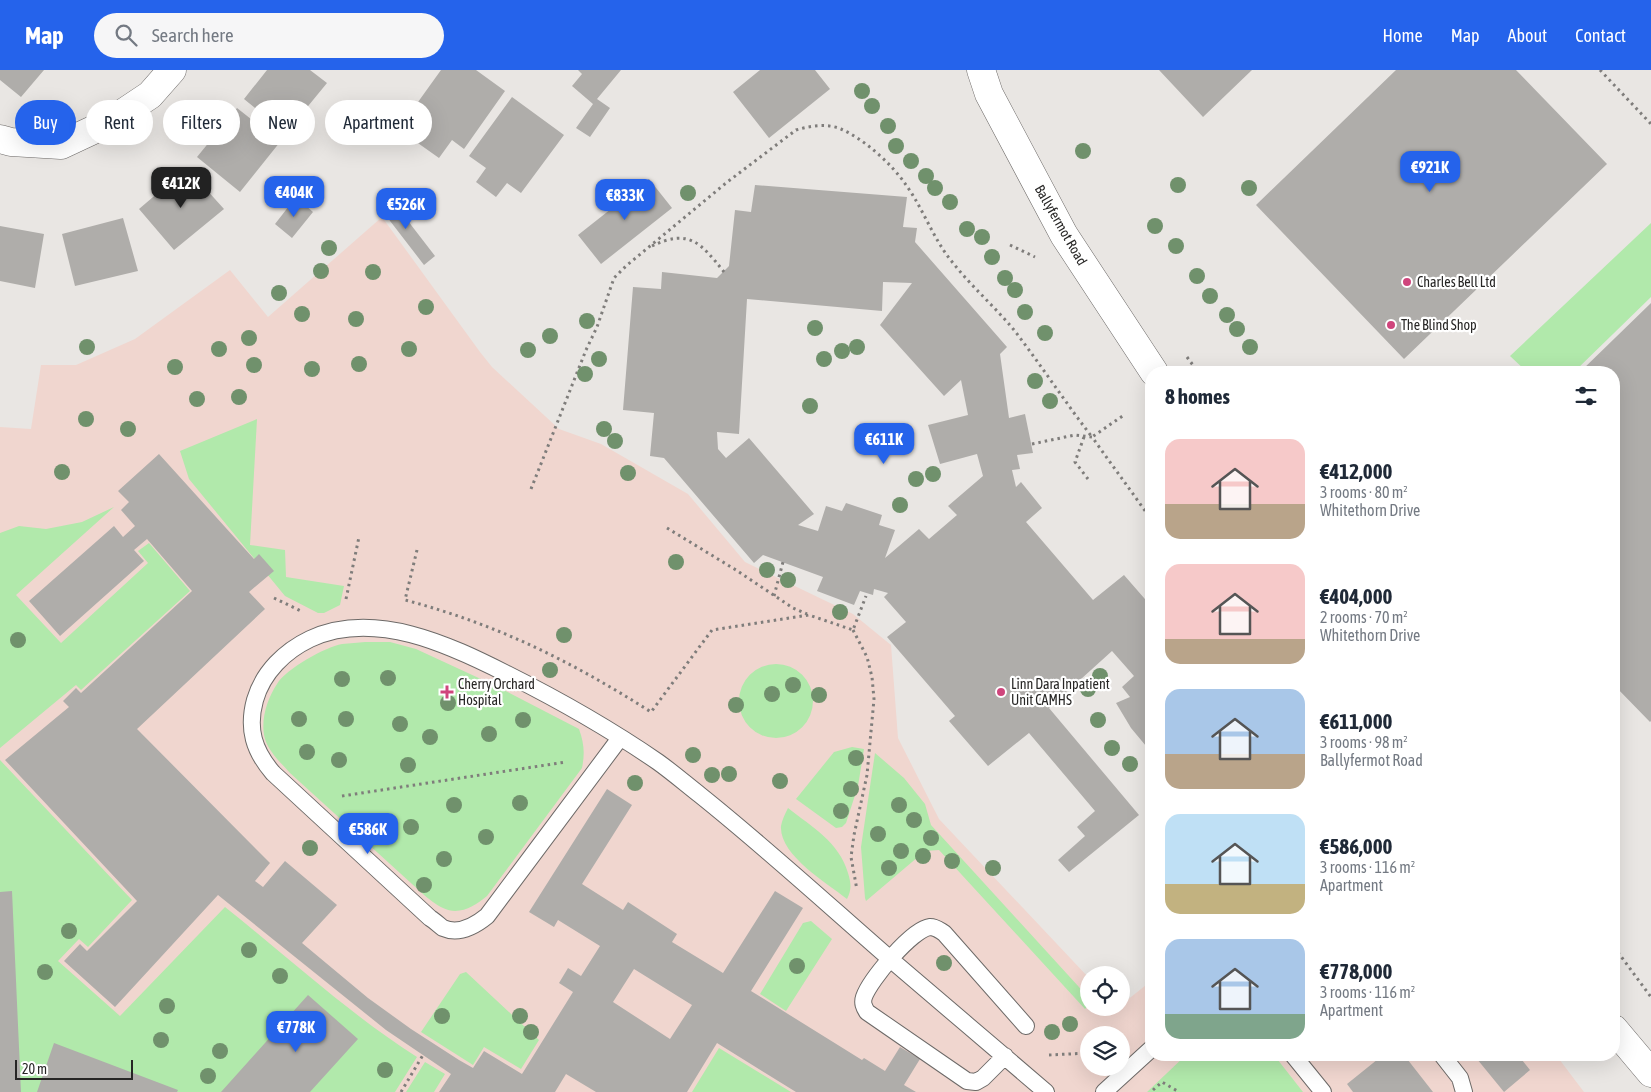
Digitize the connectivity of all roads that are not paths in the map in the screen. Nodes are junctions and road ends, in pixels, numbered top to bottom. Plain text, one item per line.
1 (172, 70) edge
2 (981, 70) edge
3 (0, 138) edge
4 (1150, 366) edge
5 (620, 738) junction
6 (889, 958) junction
7 (1026, 1026) dead end
8 (1620, 1036) edge
9 (1145, 1054) edge
10 (1005, 1056) junction
11 (1298, 1061) edge
12 (1447, 1061) edge
13 (1651, 1073) edge
14 (1046, 1092) edge
15 (1104, 1092) edge
16 (1323, 1092) edge
17 (1464, 1092) edge

1 - 3 main road
2 - 4 main road, Ballyfermot Road
5 - 5 lane
5 - 6 lane
6 - 7 lane
6 - 10 lane
6 - 10 lane
8 - 13 main road
9 - 15 lane
10 - 14 lane
11 - 16 lane
12 - 17 lane

